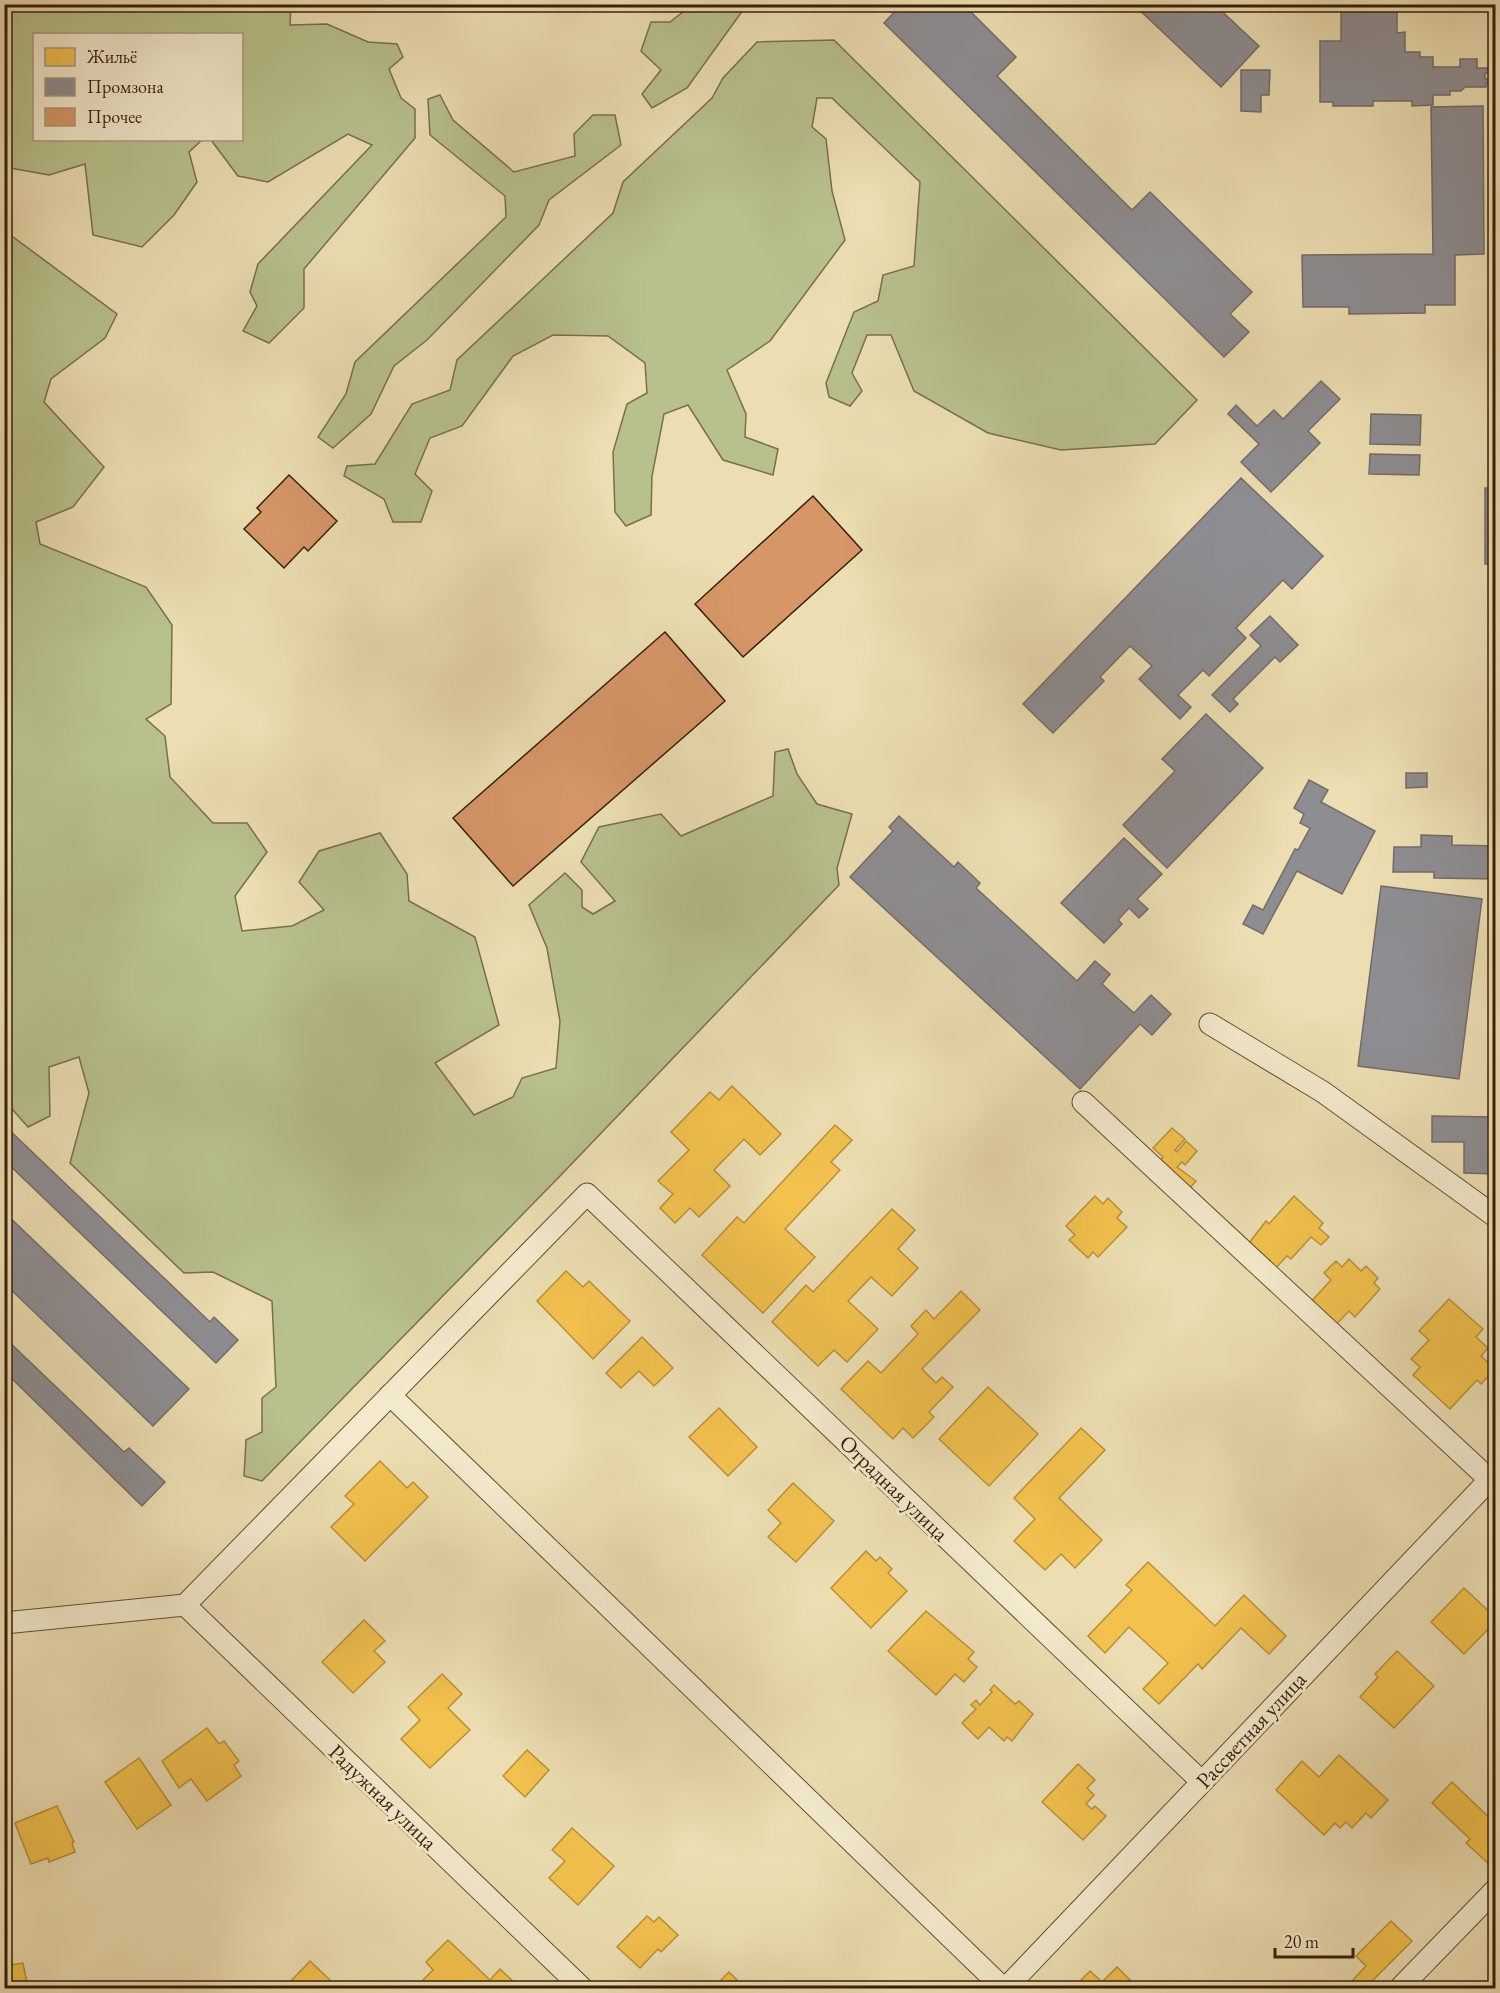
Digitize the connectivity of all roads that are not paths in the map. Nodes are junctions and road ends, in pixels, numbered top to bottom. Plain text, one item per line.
1 (1210, 1024) dead end
2 (1083, 1102) dead end
3 (1496, 1217) edge
4 (390, 1395) junction
5 (1492, 1476) edge
6 (185, 1605) junction
7 (4, 1623) edge
8 (1202, 1782) junction
9 (1496, 1889) edge
10 (582, 1989) edge
11 (1005, 1989) edge
12 (1400, 1989) edge

1 - 3 street
2 - 5 street
4 - 6 street
4 - 8 street, Отрадная улица
4 - 11 street
5 - 8 street, Рассветная улица
6 - 7 street
6 - 10 street, Радужная улица
8 - 11 street, Рассветная улица
9 - 12 street

